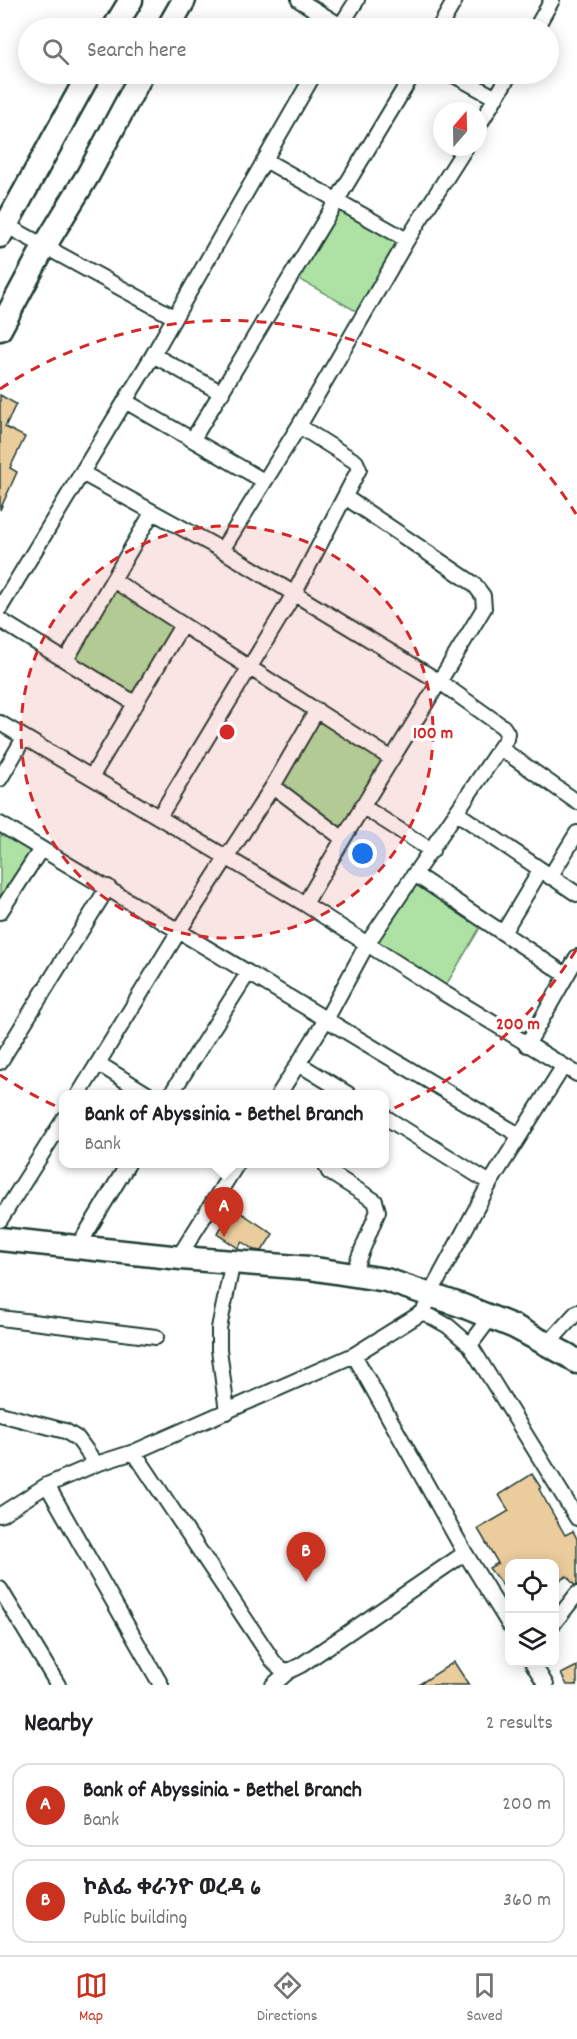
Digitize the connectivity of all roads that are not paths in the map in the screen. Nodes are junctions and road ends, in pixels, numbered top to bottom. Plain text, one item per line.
1 (131, 0) edge
2 (184, 0) edge
3 (299, 0) edge
4 (357, 0) edge
5 (455, 0) edge
6 (552, 0) edge
7 (120, 18) edge
8 (174, 18) edge
9 (326, 18) edge
10 (346, 18) edge
11 (445, 18) edge
12 (542, 18) edge
13 (83, 84) edge
14 (137, 84) edge
15 (308, 84) edge
16 (407, 84) edge
17 (470, 84) edge
18 (504, 84) edge
19 (496, 98) junction
20 (487, 112) edge
21 (460, 156) edge
22 (265, 160) junction
23 (336, 199) junction
24 (2, 228) edge
25 (407, 240) junction
26 (44, 247) junction
27 (174, 317) junction
28 (0, 329) edge
29 (153, 355) junction
30 (222, 393) junction
31 (125, 400) junction
32 (299, 426) junction
33 (193, 440) junction
34 (82, 473) junction
35 (264, 480) junction
36 (345, 497) junction
37 (152, 513) junction
38 (222, 550) junction
39 (113, 579) junction
40 (294, 594) junction
41 (0, 608) edge
42 (0, 620) edge
43 (182, 625) junction
44 (66, 660) junction
45 (250, 668) junction
46 (440, 682) junction
47 (136, 704) junction
48 (317, 710) junction
49 (0, 723) edge
50 (24, 738) junction
51 (501, 748) junction
52 (392, 759) junction
53 (92, 776) junction
54 (0, 779) edge
55 (273, 786) junction
56 (577, 802) edge
57 (362, 806) junction
58 (457, 813) junction
59 (159, 817) junction
60 (0, 824) edge
61 (577, 833) edge
62 (342, 838) junction
63 (41, 849) junction
64 (432, 851) junction
65 (226, 859) junction
66 (545, 874) junction
67 (416, 875) junction
68 (108, 887) junction
69 (577, 894) edge
70 (305, 904) junction
71 (0, 912) edge
72 (179, 931) junction
73 (503, 933) junction
74 (367, 945) junction
75 (577, 957) edge
76 (248, 974) junction
77 (566, 975) junction
78 (327, 1018) junction
79 (527, 1045) junction
80 (0, 1062) edge
81 (99, 1064) junction
82 (298, 1064) junction
83 (563, 1067) junction
84 (577, 1074) edge
85 (82, 1090) edge
86 (139, 1090) edge
87 (174, 1090) edge
88 (282, 1090) edge
89 (340, 1090) edge
90 (389, 1120) edge
91 (59, 1125) edge
92 (519, 1136) junction
93 (126, 1168) edge
94 (234, 1168) edge
95 (327, 1168) edge
96 (490, 1183) junction
97 (0, 1220) edge
98 (0, 1229) edge
99 (0, 1239) edge
100 (82, 1240) junction
101 (183, 1250) junction
102 (233, 1262) junction
103 (356, 1265) junction
104 (430, 1297) junction
105 (577, 1312) edge
106 (491, 1317) junction
107 (0, 1318) edge
108 (156, 1336) dead end
109 (555, 1336) junction
110 (470, 1345) junction
111 (577, 1348) edge
112 (354, 1355) junction
113 (577, 1362) edge
114 (227, 1412) junction
115 (0, 1414) edge
116 (134, 1452) junction
117 (96, 1464) junction
118 (47, 1485) junction
119 (0, 1515) edge
120 (577, 1518) edge
121 (465, 1553) junction
122 (0, 1589) edge
123 (577, 1594) edge
124 (505, 1618) edge
125 (559, 1618) edge
126 (535, 1667) edge
127 (290, 1671) junction
128 (58, 1685) edge
129 (161, 1685) edge
130 (273, 1685) edge
131 (546, 1685) edge

1 - 7 main road
2 - 8 main road
3 - 9 street
4 - 10 street
5 - 11 street
6 - 12 street
13 - 24 main road
14 - 26 main road
15 - 22 street
16 - 23 street
17 - 19 street
18 - 19 street
19 - 20 street
21 - 25 street
22 - 23 street
22 - 27 street
23 - 25 street
23 - 30 street
24 - 26 street
25 - 32 street
26 - 27 street
26 - 28 main road
27 - 29 street
29 - 30 street
29 - 31 street
30 - 33 street
31 - 33 street
31 - 34 street
32 - 35 street
32 - 36 street
33 - 35 street
34 - 37 street
34 - 41 street
35 - 38 street
36 - 40 street
36 - 46 street
37 - 38 street
37 - 39 street
38 - 40 street
39 - 43 street
39 - 44 street
40 - 45 street
40 - 46 street
42 - 44 street
43 - 45 street
43 - 47 street
44 - 47 street
45 - 48 street
45 - 59 street
46 - 51 street
46 - 52 street
47 - 53 street
48 - 52 street
48 - 55 street
49 - 50 street
50 - 53 street
50 - 54 street
51 - 56 street
51 - 58 street
52 - 57 street
53 - 59 street
55 - 62 street
55 - 65 street
57 - 62 street
57 - 64 street
58 - 64 street
58 - 66 street
59 - 65 street
60 - 63 street
61 - 66 street
62 - 70 street
63 - 68 street
63 - 71 street
64 - 67 street
65 - 70 street
65 - 72 street
66 - 69 street
66 - 73 street
67 - 73 street
67 - 74 street
68 - 72 street
68 - 80 street
70 - 74 street
72 - 76 street
72 - 81 street
73 - 77 street
74 - 78 street
74 - 79 street
75 - 77 street
76 - 78 street
76 - 87 street
77 - 79 street
78 - 82 street
78 - 92 street
79 - 83 street
81 - 85 street
81 - 86 street
82 - 88 street
82 - 89 street
83 - 84 street
83 - 92 street
90 - 96 street
91 - 97 street
92 - 96 street
93 - 100 street
94 - 101 street
95 - 103 street
96 - 104 street
98 - 100 main road
99 - 102 main road
100 - 101 main road
101 - 103 main road
102 - 104 main road
102 - 114 street
103 - 104 main road
104 - 106 main road
104 - 109 main road
104 - 110 street
104 - 112 street
105 - 109 street
106 - 110 street
106 - 113 main road
107 - 108 street
109 - 111 main road
110 - 120 street
112 - 114 street
112 - 121 street
114 - 116 street
115 - 117 street
116 - 117 street
116 - 127 street
117 - 118 street
118 - 119 street
118 - 129 street
121 - 124 street
121 - 127 street
122 - 128 street
123 - 125 street
126 - 131 street
127 - 130 street

